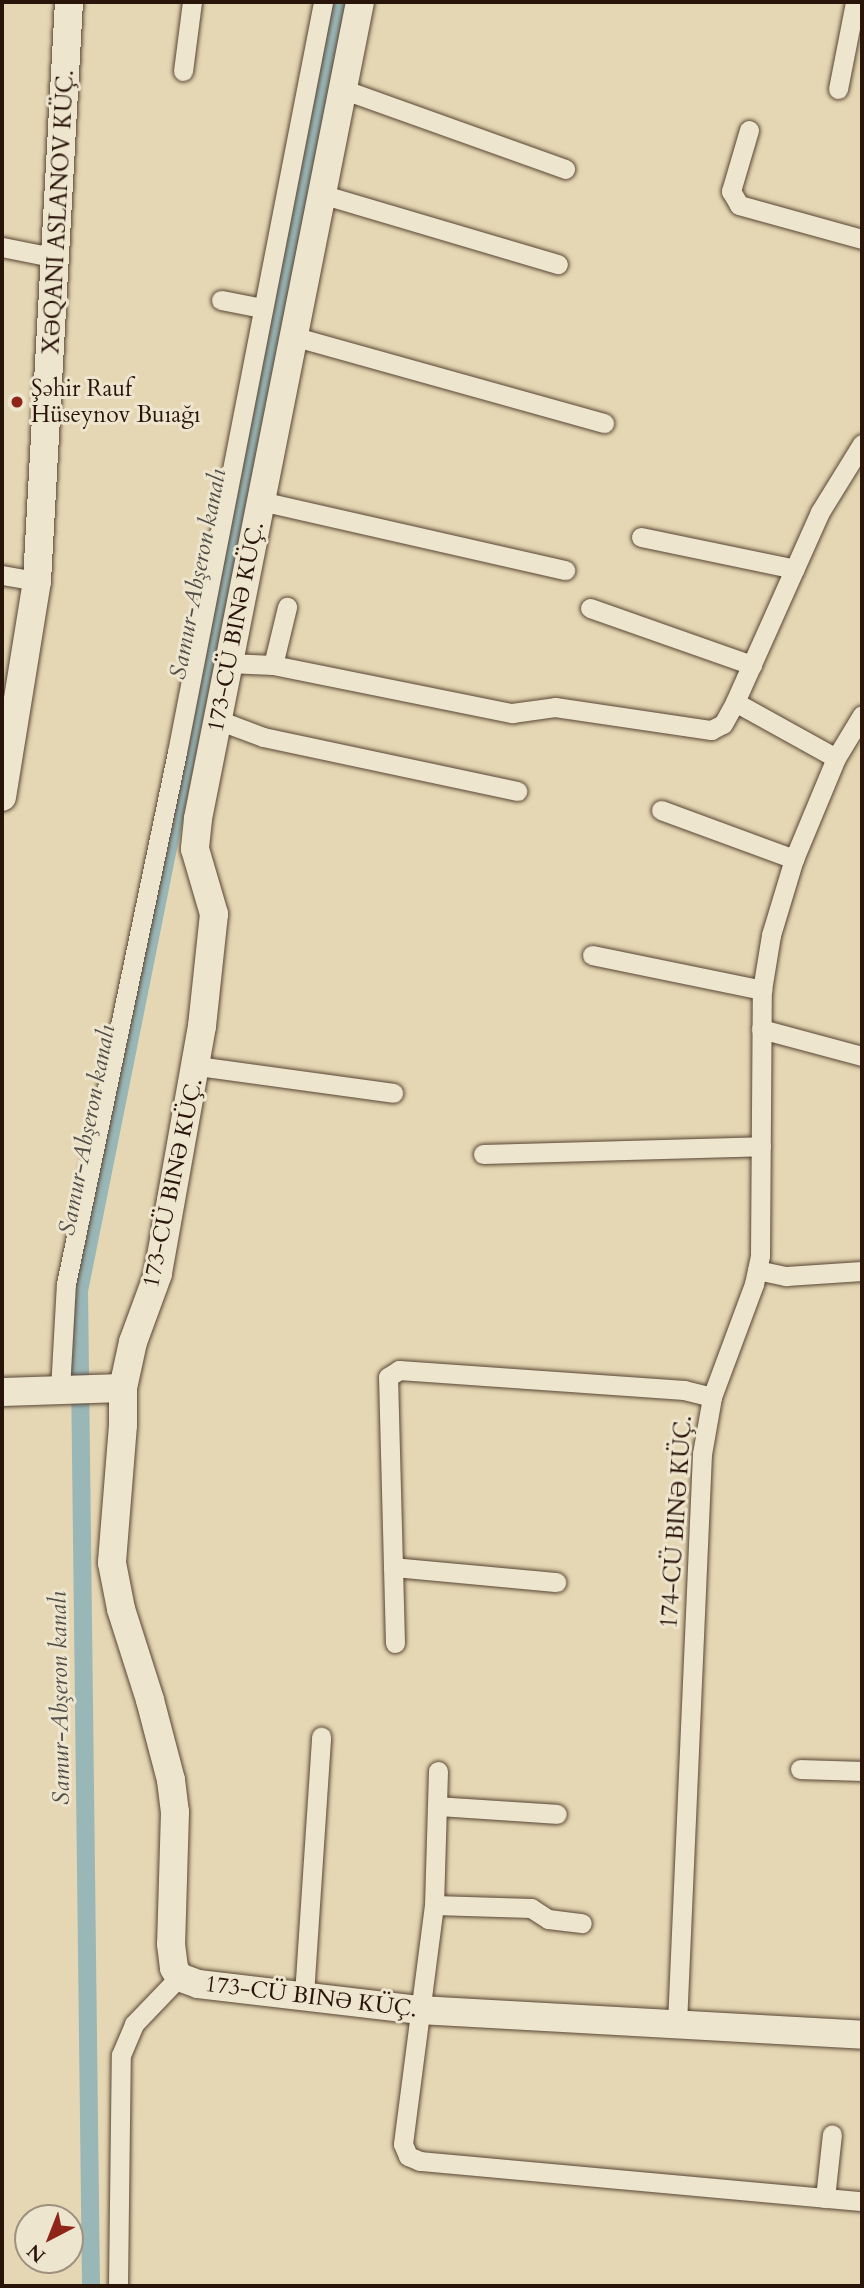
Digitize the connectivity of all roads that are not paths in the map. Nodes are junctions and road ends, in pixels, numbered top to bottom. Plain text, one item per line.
1 (69, 2) edge
2 (192, 2) edge
3 (323, 2) edge
4 (360, 2) edge
5 (855, 2) edge
6 (183, 71) dead end
7 (342, 89) junction
8 (838, 89) dead end
9 (749, 130) dead end
10 (565, 169) dead end
11 (321, 194) junction
12 (862, 239) edge
13 (2, 247) edge
14 (57, 258) junction
15 (558, 264) dead end
16 (221, 300) dead end
17 (262, 308) junction
18 (292, 336) junction
19 (604, 423) dead end
20 (862, 444) edge
21 (261, 501) junction
22 (641, 537) dead end
23 (795, 569) junction
24 (565, 570) dead end
25 (2, 575) edge
26 (37, 581) junction
27 (287, 607) dead end
28 (590, 608) dead end
29 (229, 663) junction
30 (752, 665) junction
31 (273, 666) junction
32 (735, 702) junction
33 (862, 715) edge
34 (218, 720) junction
35 (836, 758) junction
36 (517, 791) dead end
37 (2, 797) edge
38 (661, 810) dead end
39 (794, 859) junction
40 (592, 955) dead end
41 (762, 990) junction
42 (761, 1029) junction
43 (862, 1056) edge
44 (197, 1066) junction
45 (393, 1093) dead end
46 (761, 1146) junction
47 (483, 1153) dead end
48 (757, 1270) junction
49 (862, 1270) edge
50 (123, 1388) junction
51 (60, 1390) junction
52 (2, 1392) edge
53 (712, 1397) junction
54 (393, 1567) junction
55 (556, 1582) dead end
56 (395, 1643) dead end
57 (321, 1737) dead end
58 (800, 1769) dead end
59 (862, 1771) edge
60 (438, 1772) dead end
61 (437, 1806) junction
62 (557, 1814) dead end
63 (434, 1905) junction
64 (582, 1923) dead end
65 (180, 1978) junction
66 (304, 1995) junction
67 (420, 2010) junction
68 (677, 2024) junction
69 (862, 2035) edge
70 (832, 2134) dead end
71 (825, 2198) junction
72 (862, 2201) edge
73 (118, 2286) edge

1 - 14 street, XƏQANI ASLANOV KÜÇ.
2 - 6 street
3 - 17 street
4 - 7 street, 173-CÜ BINƏ KÜÇ.
5 - 8 street
7 - 10 street
7 - 11 street, 173-CÜ BINƏ KÜÇ.
9 - 12 street
11 - 15 street
11 - 18 street, 173-CÜ BINƏ KÜÇ.
13 - 14 street
14 - 26 street, XƏQANI ASLANOV KÜÇ.
16 - 17 street
17 - 51 street
18 - 19 street
18 - 21 street, 173-CÜ BINƏ KÜÇ.
20 - 23 street
21 - 24 street
21 - 29 street, 173-CÜ BINƏ KÜÇ.
22 - 23 street
23 - 30 street
25 - 26 street
26 - 37 street, XƏQANI ASLANOV KÜÇ.
27 - 31 street
28 - 30 street
29 - 31 street
29 - 34 street, 173-CÜ BINƏ KÜÇ.
30 - 32 street
31 - 32 street
32 - 35 street
33 - 35 street, 174-CÜ BINƏ KÜÇ.
34 - 36 street
34 - 44 street, 173-CÜ BINƏ KÜÇ.
35 - 39 street, 174-CÜ BINƏ KÜÇ.
38 - 39 street
39 - 41 street, 174-CÜ BINƏ KÜÇ.
40 - 41 street
41 - 42 street, 174-CÜ BINƏ KÜÇ.
42 - 43 street
42 - 46 street, 174-CÜ BINƏ KÜÇ.
44 - 45 street
44 - 50 street, 173-CÜ BINƏ KÜÇ.
46 - 47 street
46 - 48 street, 174-CÜ BINƏ KÜÇ.
48 - 49 street
48 - 53 street, 174-CÜ BINƏ KÜÇ.
50 - 51 street
50 - 65 street, 173-CÜ BINƏ KÜÇ.
51 - 52 street
53 - 54 street
53 - 68 street, 174-CÜ BINƏ KÜÇ.
54 - 55 street
54 - 56 street
57 - 66 street
58 - 59 street
60 - 61 street
61 - 62 street
61 - 63 street
63 - 64 street
63 - 67 street
65 - 66 street, 173-CÜ BINƏ KÜÇ.
65 - 73 street
66 - 67 street, 173-CÜ BINƏ KÜÇ.
67 - 68 street, 173-CÜ BINƏ KÜÇ.
67 - 71 street
68 - 69 street, 173-CÜ BINƏ KÜÇ.
70 - 71 street
71 - 72 street

